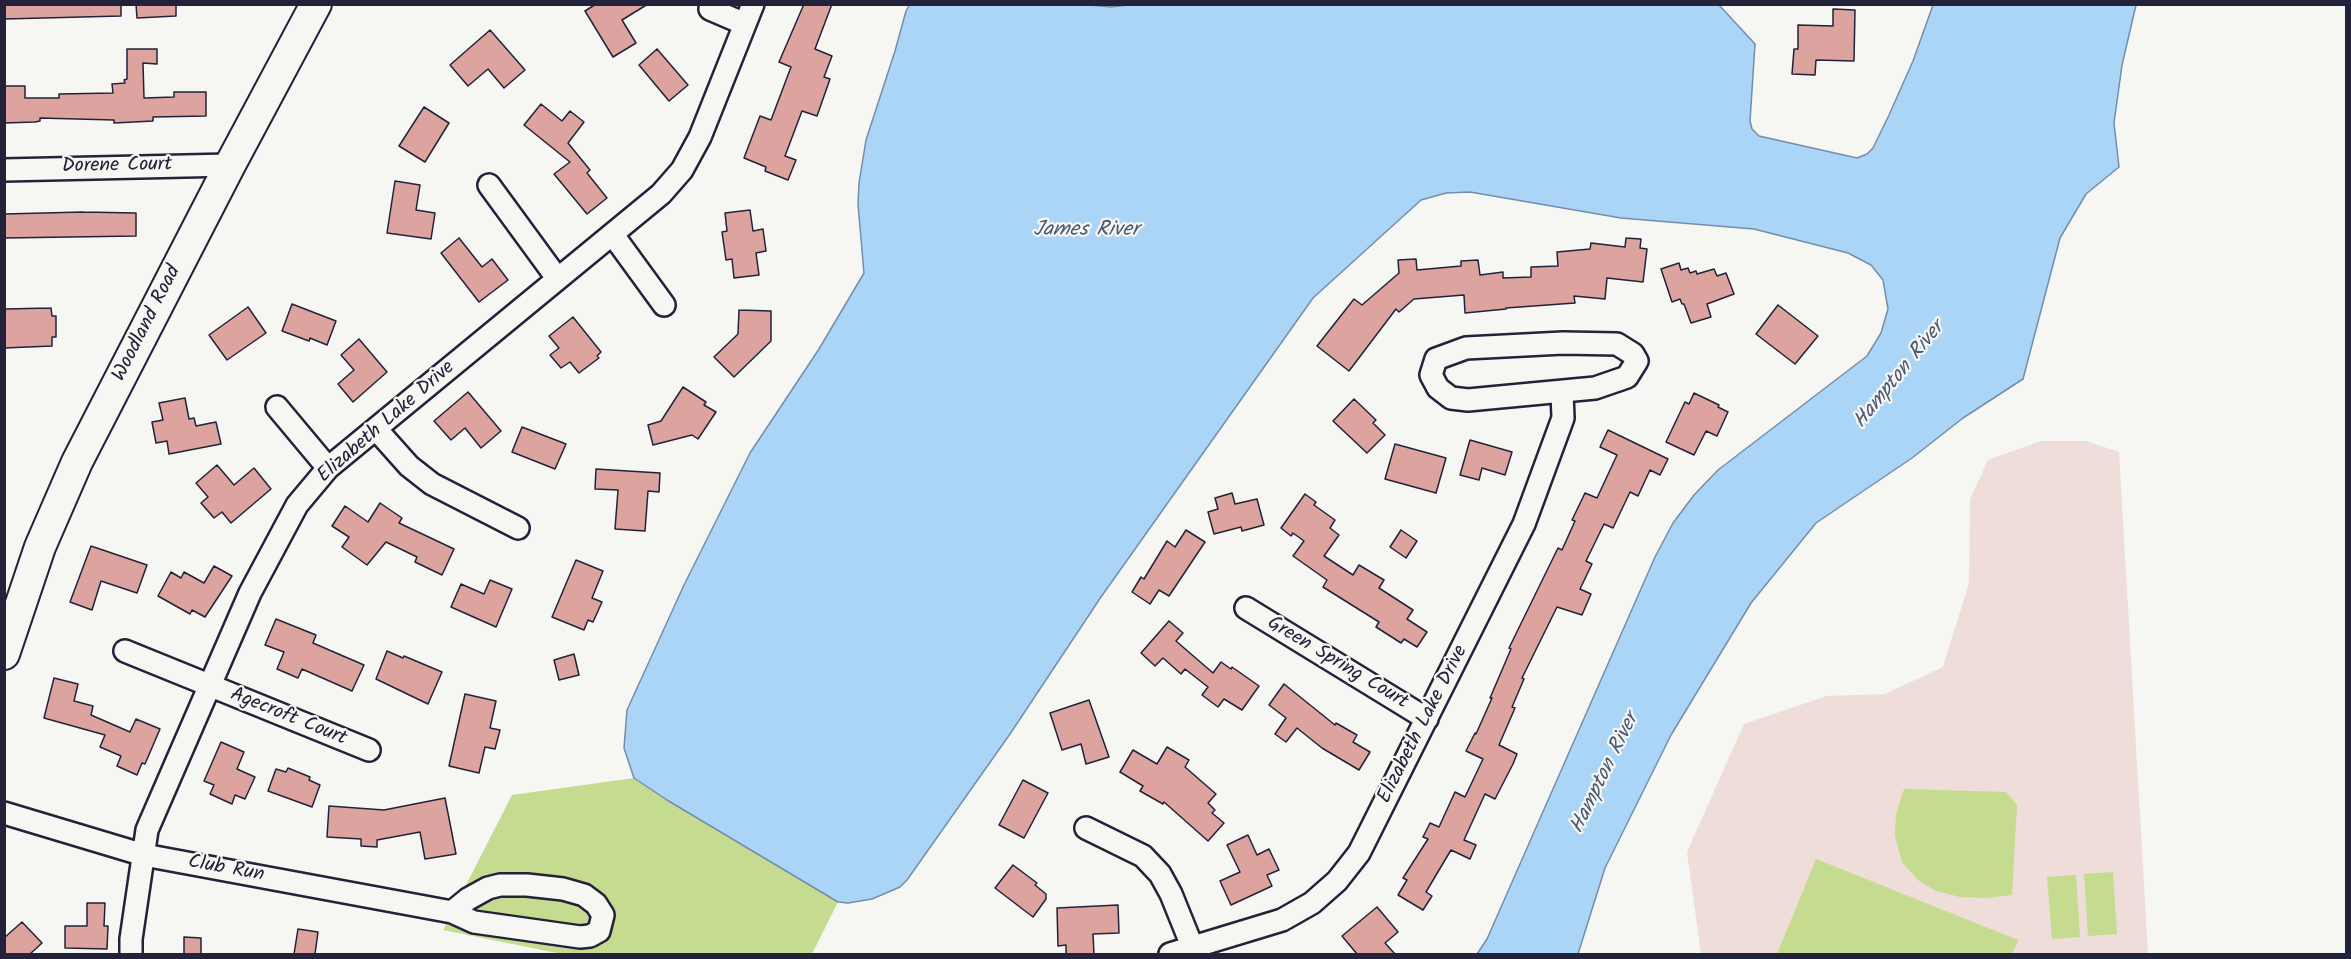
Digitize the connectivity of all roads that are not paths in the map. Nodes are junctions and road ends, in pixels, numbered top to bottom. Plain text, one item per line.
1 (316, 4) edge
2 (710, 9) dead end
3 (749, 14) edge
4 (230, 165) junction
5 (4, 170) edge
6 (489, 185) dead end
7 (613, 235) junction
8 (557, 278) junction
9 (664, 304) dead end
10 (1562, 392) junction
11 (278, 407) dead end
12 (375, 429) junction
13 (328, 468) junction
14 (518, 528) dead end
15 (1246, 608) dead end
16 (125, 651) dead end
17 (4, 654) edge
18 (208, 686) junction
19 (1427, 719) junction
20 (369, 750) dead end
21 (4, 813) edge
22 (1086, 828) dead end
23 (144, 855) junction
24 (452, 912) junction
25 (1192, 946) junction
26 (131, 954) edge
27 (1170, 954) edge

1 - 4 main road, Woodland Road
2 - 3 street
3 - 7 street, Elizabeth Lake Drive
4 - 5 street, Dorene Court
4 - 17 main road, Woodland Road
6 - 8 street
7 - 8 street, Elizabeth Lake Drive
7 - 9 street
8 - 12 street, Elizabeth Lake Drive
10 - 10 street
10 - 19 street, Elizabeth Lake Drive
11 - 13 street
12 - 13 street, Elizabeth Lake Drive
12 - 14 street
13 - 18 street, Elizabeth Lake Drive
15 - 19 street, Green Spring Court
16 - 18 street, Agecroft Court
18 - 20 street, Agecroft Court
18 - 23 street, Elizabeth Lake Drive
19 - 25 street, Elizabeth Lake Drive
21 - 23 street, Club Run
22 - 25 street
23 - 24 street, Club Run
23 - 26 street, Elizabeth Lake Drive
24 - 24 street, Club Run
25 - 27 street, Elizabeth Lake Drive

